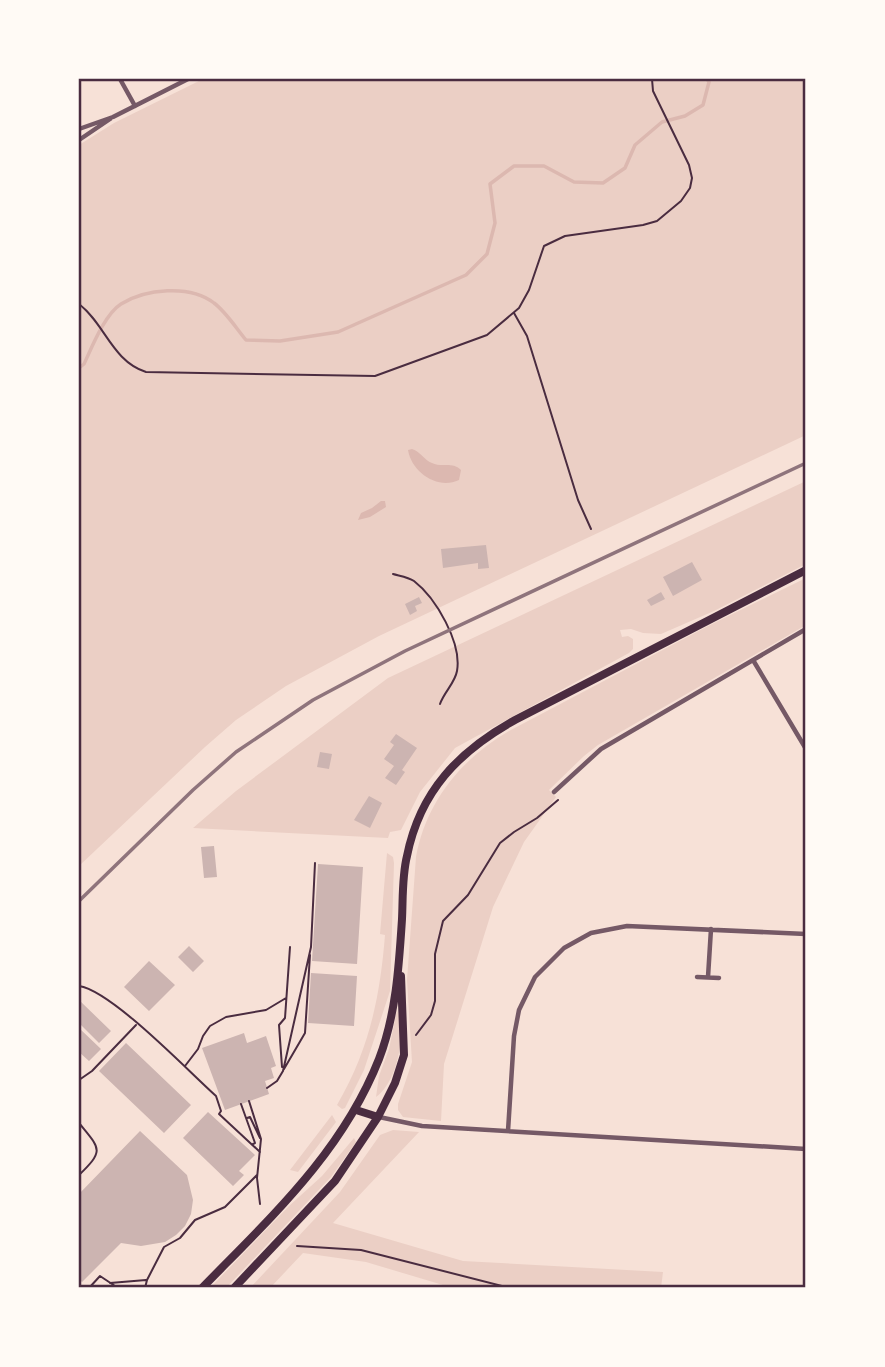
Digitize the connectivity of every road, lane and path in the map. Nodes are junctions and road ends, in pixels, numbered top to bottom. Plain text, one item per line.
1 (120, 79) edge
2 (188, 79) edge
3 (652, 79) edge
4 (135, 106) junction
5 (113, 117) junction
6 (79, 129) edge
7 (79, 141) edge
8 (79, 304) edge
9 (514, 313) junction
10 (591, 529) dead end
11 (806, 570) edge
12 (393, 574) dead end
13 (806, 629) edge
14 (753, 659) junction
15 (440, 704) dead end
16 (806, 749) edge
17 (554, 792) dead end
18 (559, 799) dead end
19 (315, 863) dead end
20 (711, 929) junction
21 (806, 934) edge
22 (290, 947) dead end
23 (311, 947) junction
24 (400, 956) junction
25 (697, 977) dead end
26 (708, 978) junction
27 (719, 978) dead end
28 (79, 986) edge
29 (286, 998) junction
30 (137, 1024) junction
31 (416, 1035) dead end
32 (184, 1067) junction
33 (283, 1071) junction
34 (79, 1080) edge
35 (267, 1088) dead end
36 (249, 1101) dead end
37 (241, 1104) dead end
38 (356, 1110) junction
39 (378, 1117) junction
40 (246, 1118) junction
41 (79, 1123) edge
42 (508, 1131) junction
43 (261, 1139) junction
44 (252, 1145) junction
45 (806, 1149) edge
46 (260, 1152) junction
47 (79, 1175) edge
48 (257, 1175) junction
49 (260, 1204) dead end
50 (297, 1246) dead end
51 (147, 1280) junction
52 (110, 1283) junction
53 (89, 1288) edge
54 (118, 1288) edge
55 (145, 1288) edge
56 (202, 1288) edge
57 (234, 1288) edge
58 (510, 1288) edge

1 - 4 street
2 - 4 street
3 - 9 path
4 - 5 street
5 - 6 street
5 - 7 street
8 - 9 path
9 - 10 path
11 - 24 main road
12 - 15 path
13 - 14 street
14 - 16 street
14 - 17 street
18 - 31 path
19 - 23 path
20 - 21 street
20 - 26 street
20 - 42 street
22 - 29 path
23 - 33 path
23 - 33 path
24 - 38 main road
24 - 39 main road
25 - 26 street
26 - 27 street
28 - 30 path
29 - 32 path
29 - 33 path
30 - 32 path
30 - 34 path
32 - 44 path
33 - 35 path
36 - 43 path
37 - 40 path
38 - 39 main road
38 - 56 main road
39 - 42 street
39 - 57 main road
40 - 43 path
40 - 44 path
41 - 47 path
42 - 45 street
43 - 46 path
44 - 46 path
46 - 48 path
48 - 49 path
48 - 51 path
50 - 58 path
51 - 52 path
51 - 55 path
52 - 53 path
52 - 54 path

